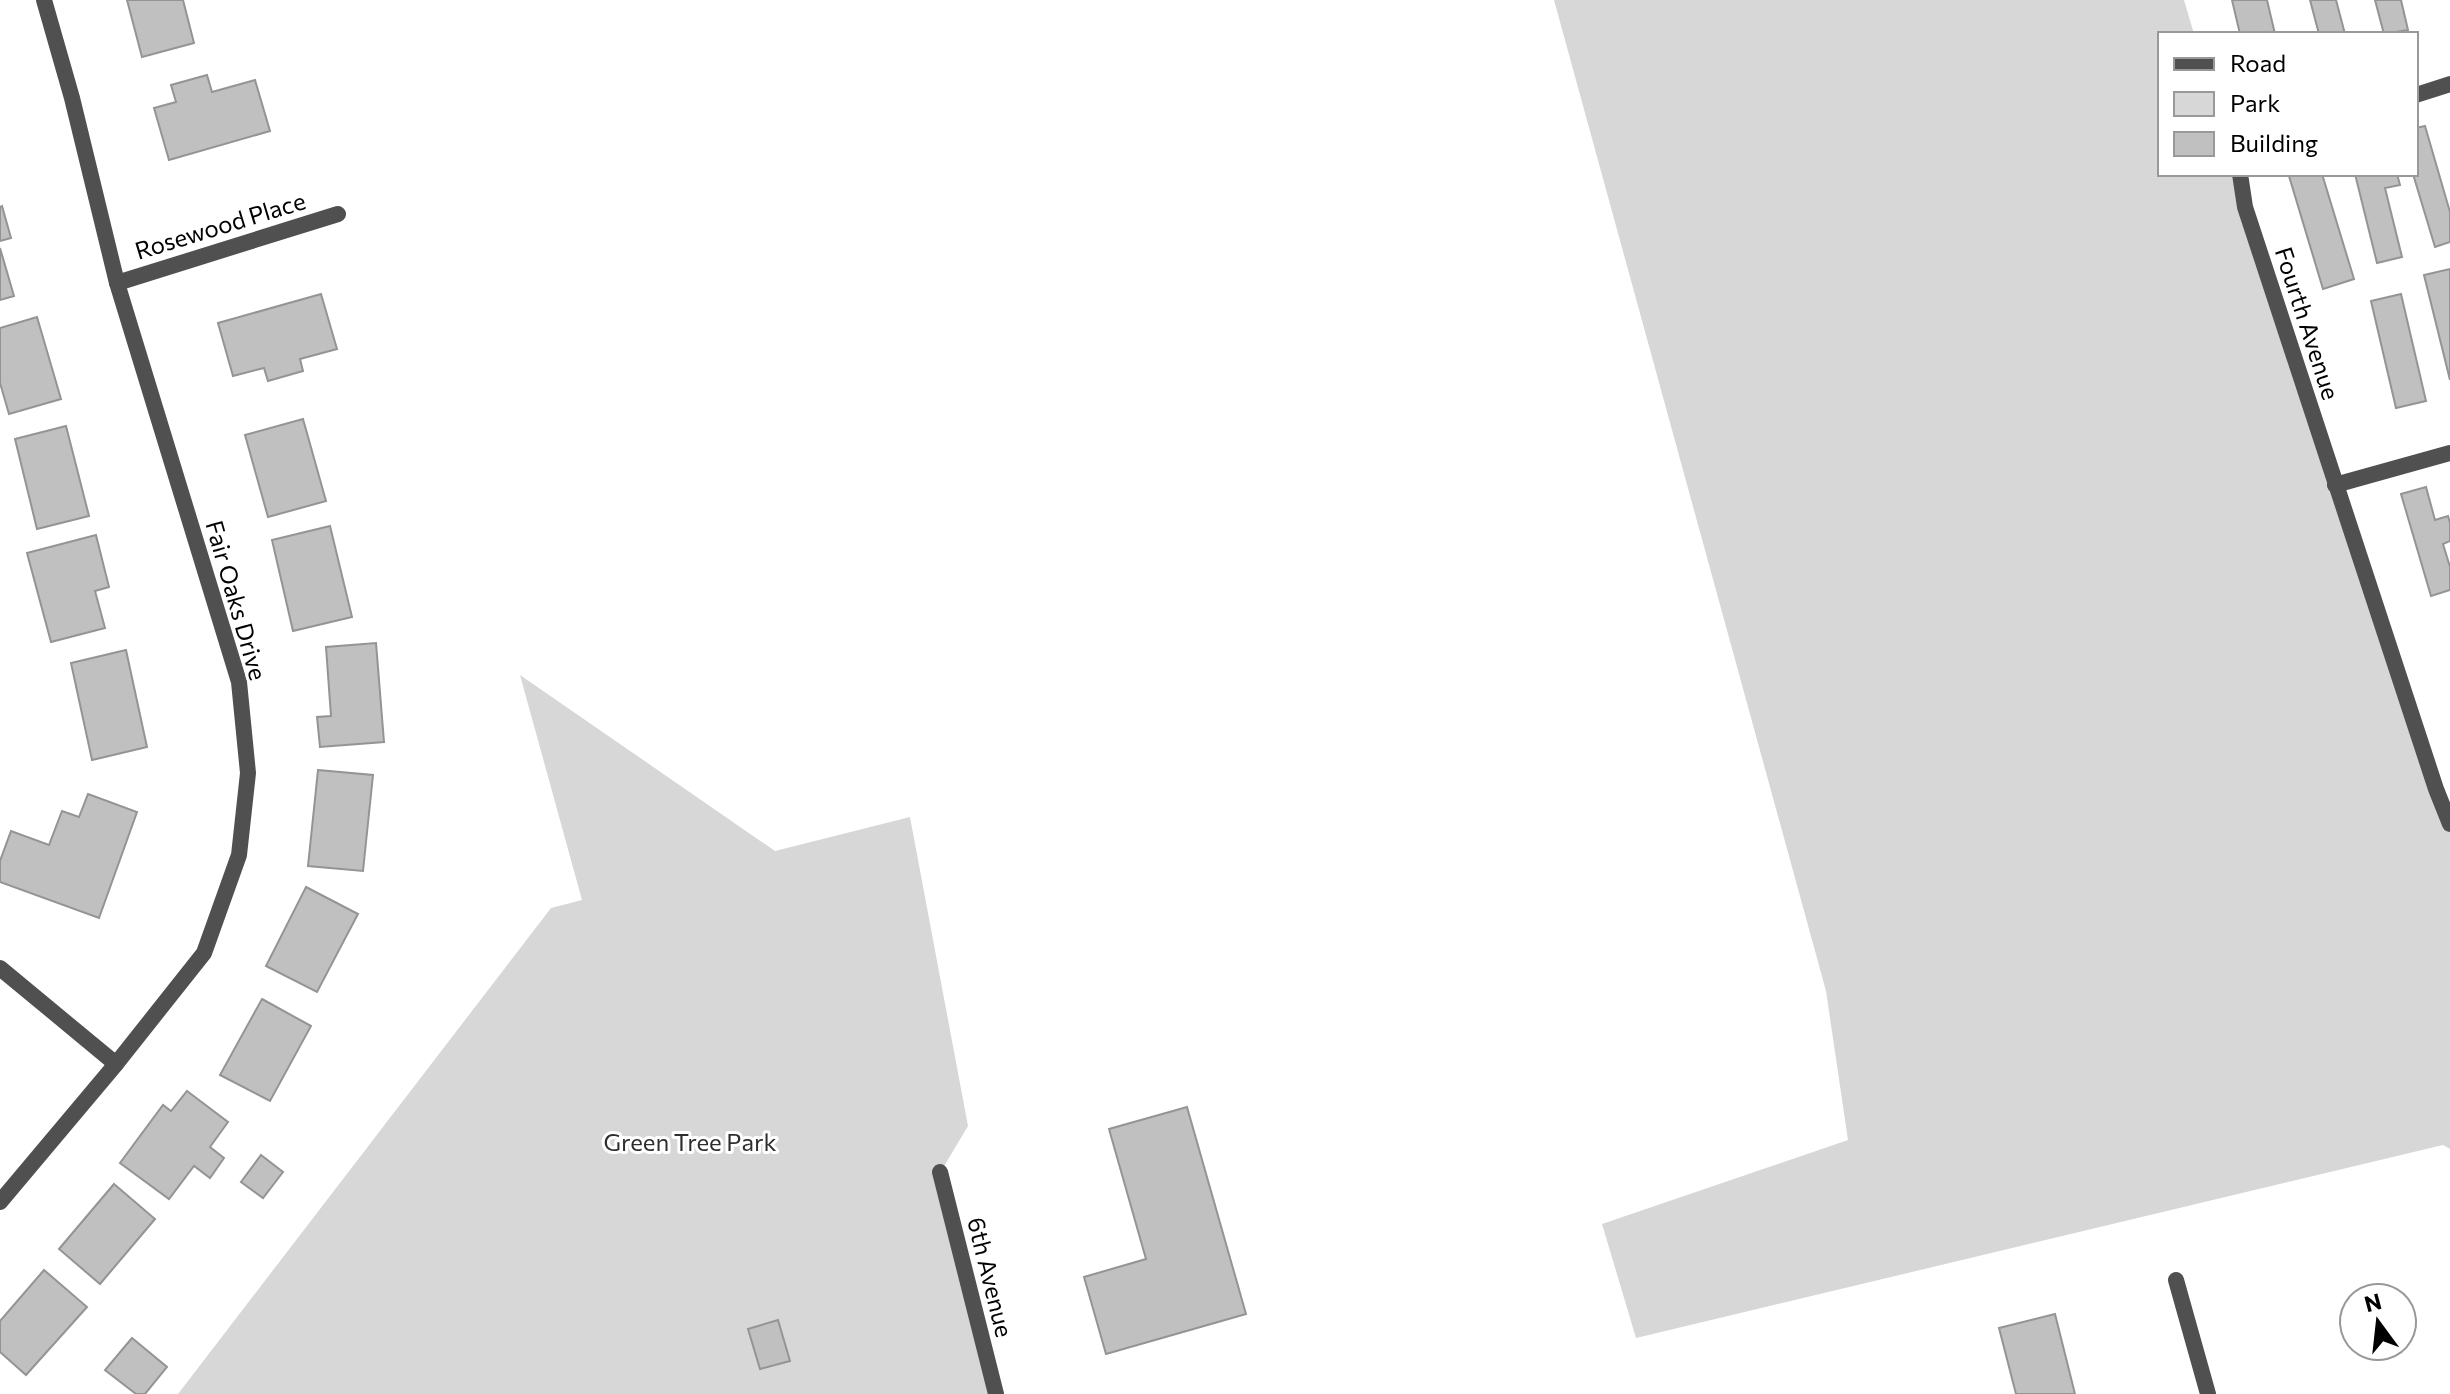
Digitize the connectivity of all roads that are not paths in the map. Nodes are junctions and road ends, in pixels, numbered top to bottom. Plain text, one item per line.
1 (44, 0) edge
2 (2450, 84) edge
3 (2418, 94) edge
4 (2240, 176) edge
5 (338, 214) dead end
6 (117, 283) junction
7 (2450, 453) edge
8 (2335, 485) junction
9 (2443, 787) edge
10 (2450, 824) edge
11 (0, 968) edge
12 (116, 1064) junction
13 (940, 1172) dead end
14 (0, 1202) edge
15 (2176, 1280) dead end
16 (996, 1394) edge
17 (2208, 1394) edge

1 - 6 street, Fair Oaks Drive
2 - 3 street
4 - 8 street, Fourth Avenue
5 - 6 street, Rosewood Place
6 - 12 street, Fair Oaks Drive
7 - 8 street
8 - 9 street, Fourth Avenue
9 - 10 street, Fourth Avenue
11 - 12 street
12 - 14 street, Fair Oaks Drive
13 - 16 street, 6th Avenue
15 - 17 street

